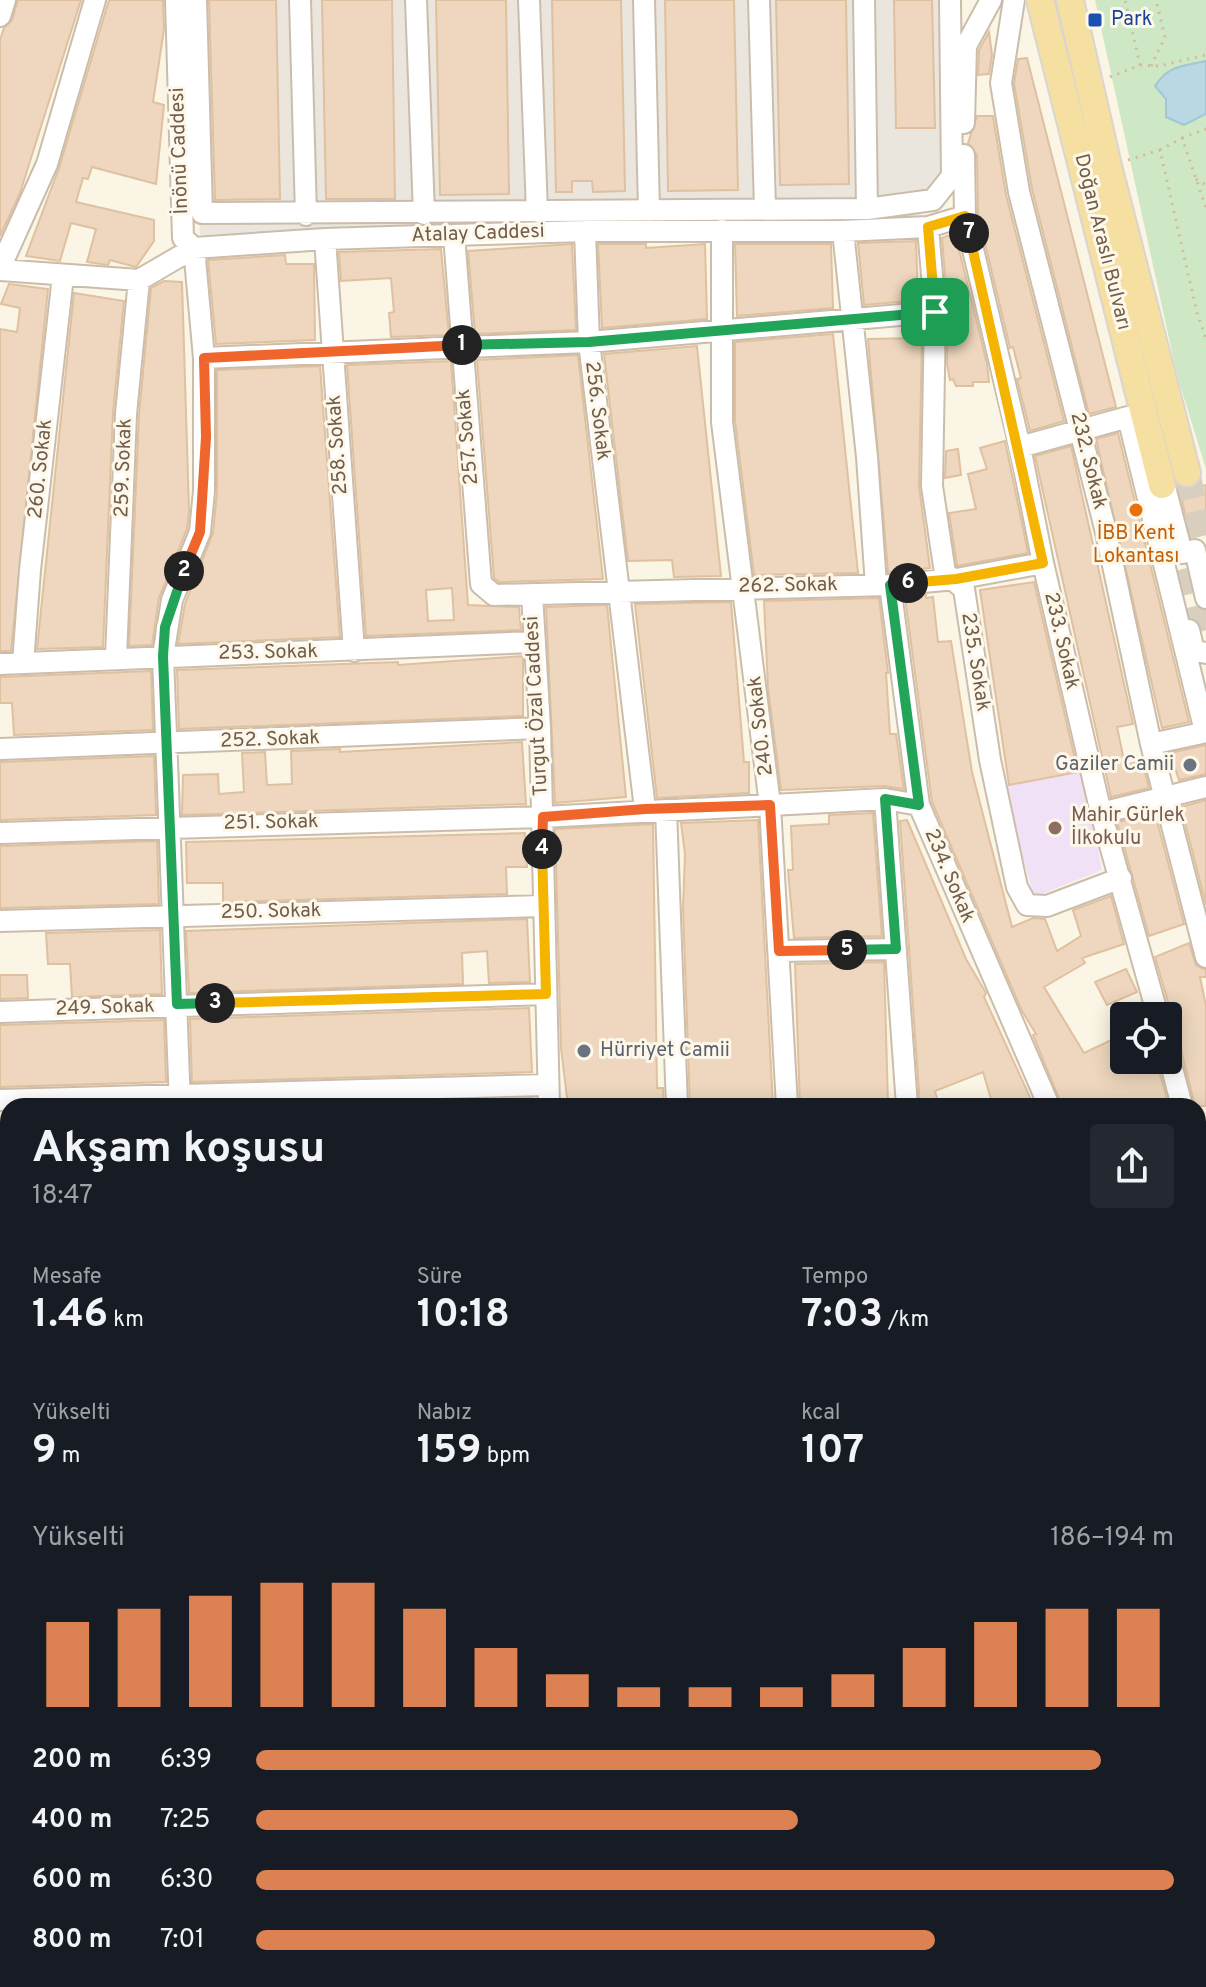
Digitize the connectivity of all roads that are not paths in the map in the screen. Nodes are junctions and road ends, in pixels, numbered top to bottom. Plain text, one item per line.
1 (5, 0) edge
2 (95, 0) edge
3 (176, 0) edge
4 (196, 0) edge
5 (300, 0) edge
6 (416, 0) edge
7 (529, 0) edge
8 (644, 0) edge
9 (759, 0) edge
10 (864, 0) edge
11 (950, 0) edge
12 (991, 0) edge
13 (1040, 0) edge
14 (1070, 0) edge
15 (1013, 5) edge
16 (0, 16) edge
17 (1055, 59) junction
18 (765, 209) junction
19 (867, 209) junction
20 (649, 211) junction
21 (537, 212) junction
22 (424, 214) junction
23 (306, 215) junction
24 (965, 216) junction
25 (928, 227) junction
26 (722, 230) junction
27 (585, 231) junction
28 (843, 231) junction
29 (454, 235) junction
30 (325, 239) junction
31 (194, 248) junction
32 (0, 269) edge
33 (63, 276) junction
34 (139, 280) junction
35 (935, 312) junction
36 (852, 321) junction
37 (723, 329) junction
38 (589, 342) junction
39 (460, 345) junction
40 (332, 352) junction
41 (204, 358) junction
42 (1128, 417) junction
43 (1081, 432) junction
44 (1020, 447) junction
45 (1187, 473) tunnel mouth
46 (1164, 488) joint
47 (1182, 560) junction
48 (1043, 563) junction
49 (956, 579) junction
50 (883, 585) junction
51 (745, 587) junction
52 (620, 590) junction
53 (532, 594) junction
54 (1206, 598) edge
55 (535, 642) junction
56 (354, 651) junction
57 (1206, 653) edge
58 (163, 656) junction
59 (116, 657) junction
60 (1206, 662) edge
61 (23, 663) junction
62 (0, 664) edge
63 (1206, 711) edge
64 (540, 728) junction
65 (1204, 731) edge
66 (169, 744) junction
67 (1151, 744) junction
68 (0, 749) edge
69 (1206, 787) edge
70 (885, 799) junction
71 (1165, 799) junction
72 (770, 805) junction
73 (919, 805) junction
74 (645, 809) junction
75 (666, 810) junction
76 (1101, 813) junction
77 (543, 817) junction
78 (172, 825) junction
79 (0, 833) edge
80 (1121, 878) junction
81 (542, 906) junction
82 (173, 914) junction
83 (0, 921) edge
84 (896, 949) junction
85 (779, 951) junction
86 (1206, 957) edge
87 (546, 994) junction
88 (1154, 1002) edge
89 (177, 1004) junction
90 (0, 1012) edge
91 (1174, 1074) edge
92 (548, 1085) junction
93 (180, 1098) edge
94 (249, 1098) edge
95 (549, 1098) edge
96 (677, 1098) edge
97 (787, 1098) edge
98 (906, 1098) edge
99 (1046, 1098) edge
100 (1180, 1098) edge

1 - 16 street
2 - 32 street
3 - 31 street, İnönü Caddesi
4 - 23 street
5 - 23 street
6 - 22 street
7 - 21 street
8 - 20 street
9 - 18 street
10 - 19 street
11 - 19 street
12 - 24 street, 233. Sokak
13 - 17 main road, Doğan Araslı Bulvarı
14 - 45 main road, Doğan Araslı Bulvarı
15 - 43 street, 232. Sokak
17 - 42 main road
17 - 46 main road, Doğan Araslı Bulvarı
18 - 19 street
18 - 20 street
20 - 21 street
21 - 22 street
22 - 23 street
24 - 25 street, Atalay Caddesi
24 - 44 street, 233. Sokak
25 - 28 street, Atalay Caddesi
25 - 35 street, 235. Sokak
26 - 27 street, Atalay Caddesi
26 - 28 street, Atalay Caddesi
26 - 37 street, 240. Sokak
27 - 29 street, Atalay Caddesi
27 - 38 street, 256. Sokak
28 - 36 street, 234. Sokak
29 - 30 street, Atalay Caddesi
29 - 39 street, 257. Sokak
30 - 31 street, Atalay Caddesi
30 - 40 street, 258. Sokak
31 - 34 street, Atalay Caddesi
31 - 41 street, İnönü Caddesi
32 - 33 street
33 - 34 street
33 - 61 street, 260. Sokak
34 - 59 street, 259. Sokak
35 - 36 street
35 - 49 street, 235. Sokak
36 - 37 street
36 - 50 street, 234. Sokak
37 - 38 street
37 - 51 street, 240. Sokak
38 - 39 street
38 - 52 street, 256. Sokak
39 - 40 street
39 - 53 street, 257. Sokak
40 - 41 street
40 - 56 street, 258. Sokak
41 - 58 street, İnönü Caddesi
42 - 43 street
42 - 47 street
43 - 44 street
43 - 67 street, 232. Sokak
44 - 48 street, 233. Sokak
46 - 47 street
47 - 54 street
47 - 57 street
47 - 65 street
48 - 49 street, 262. Sokak
48 - 76 street, 233. Sokak
49 - 50 street, 262. Sokak
49 - 80 street, 235. Sokak
50 - 51 street, 262. Sokak
50 - 73 street, 234. Sokak
51 - 52 street, 262. Sokak
51 - 72 street, 240. Sokak
52 - 53 street, 262. Sokak
52 - 74 street, 256. Sokak
53 - 55 street, Turgut Özal Caddesi
55 - 56 street, 253. Sokak
55 - 64 street, Turgut Özal Caddesi
56 - 58 street, 253. Sokak
58 - 59 street, 253. Sokak
58 - 66 street, İnönü Caddesi
59 - 61 street, 253. Sokak
60 - 63 street
61 - 62 street, 253. Sokak
64 - 66 street, 252. Sokak
64 - 77 street, Turgut Özal Caddesi
65 - 67 street
66 - 68 street, 252. Sokak
66 - 78 street, İnönü Caddesi
67 - 71 street, 232. Sokak
69 - 71 street
70 - 72 street, 251. Sokak
70 - 73 street, 251. Sokak
70 - 84 street
71 - 76 street
71 - 86 street, 232. Sokak
72 - 75 street, 251. Sokak
72 - 85 street, 240. Sokak
73 - 99 street, 234. Sokak
74 - 75 street, 251. Sokak
74 - 77 street, 251. Sokak
75 - 96 street
76 - 80 street, 233. Sokak
77 - 78 street, 251. Sokak
77 - 81 street, Turgut Özal Caddesi
78 - 79 street, 251. Sokak
78 - 82 street, İnönü Caddesi
80 - 88 street, 233. Sokak
81 - 82 street, 250. Sokak
81 - 87 street, Turgut Özal Caddesi
82 - 83 street, 250. Sokak
82 - 89 street, İnönü Caddesi
84 - 85 street
84 - 98 street
85 - 97 street, 240. Sokak
87 - 89 street, 249. Sokak
87 - 92 street, Turgut Özal Caddesi
89 - 90 street, 249. Sokak
89 - 93 street, İnönü Caddesi
91 - 100 street
92 - 94 street
92 - 95 street, Turgut Özal Caddesi

